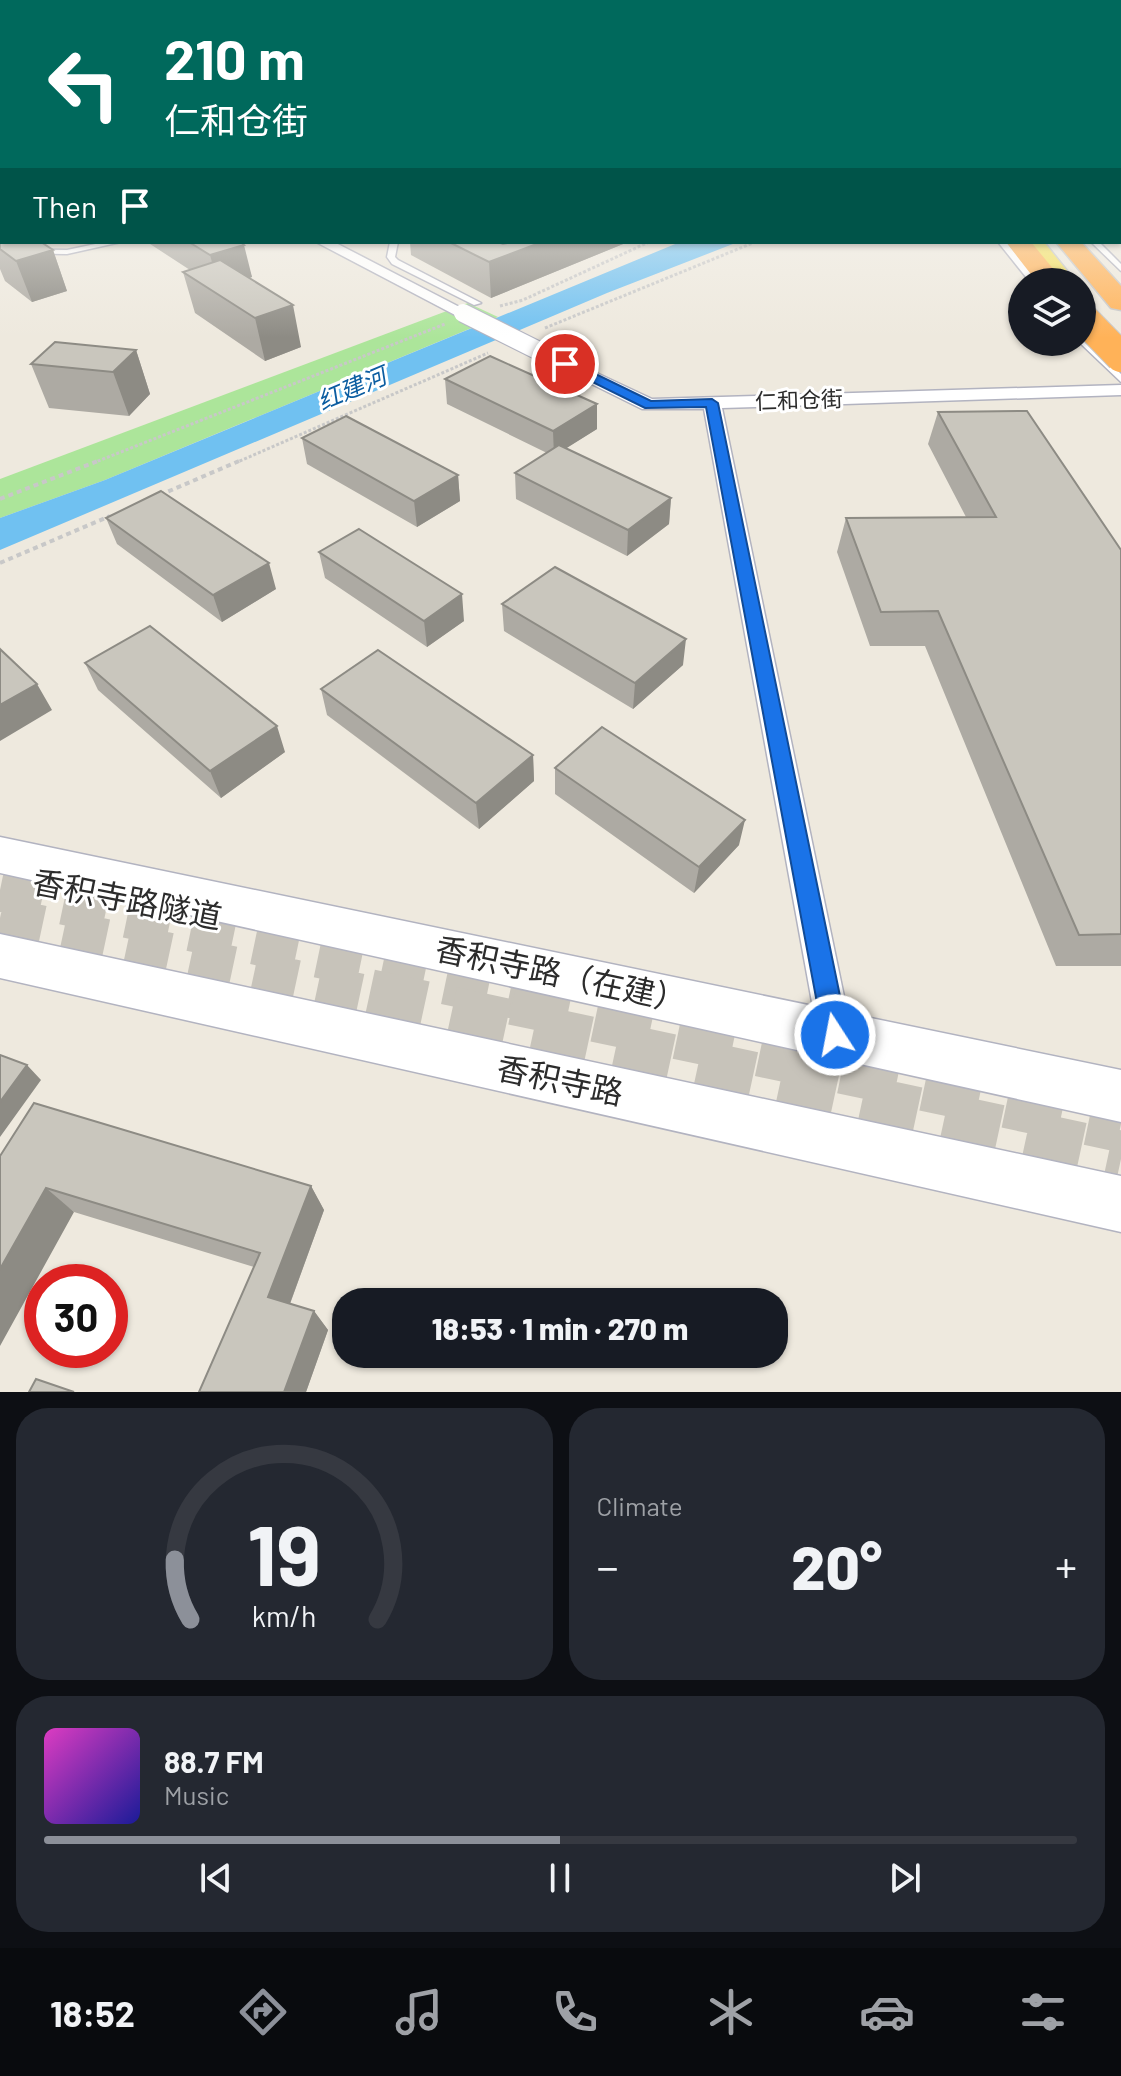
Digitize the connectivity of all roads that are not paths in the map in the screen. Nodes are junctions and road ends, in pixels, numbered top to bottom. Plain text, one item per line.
1 (107, 244) edge
2 (327, 244) edge
3 (394, 244) edge
4 (1004, 244) edge
5 (1020, 244) edge
6 (1034, 244) edge
7 (1047, 244) edge
8 (1070, 244) edge
9 (1079, 244) edge
10 (1088, 244) edge
11 (1097, 244) edge
12 (0, 251) edge
13 (1023, 268) edge
14 (1039, 268) edge
15 (1053, 268) edge
16 (1067, 268) edge
17 (1121, 269) edge
18 (1121, 279) edge
19 (1121, 289) edge
20 (1096, 301) edge
21 (1121, 302) edge
22 (466, 312) junction
23 (1096, 325) edge
24 (1121, 330) edge
25 (1096, 332) edge
26 (1096, 354) edge
27 (1121, 358) edge
28 (1121, 379) edge
29 (1121, 390) edge
30 (712, 403) junction
31 (0, 840) edge
32 (0, 855) edge
33 (0, 874) edge
34 (303, 920) junction
35 (0, 936) edge
36 (0, 956) edge
37 (838, 1022) junction
38 (297, 1023) junction
39 (1121, 1096) edge
40 (1121, 1204) edge

1 - 12 lane
2 - 22 street, 仁和仓街
3 - 22 lane
4 - 13 lane
5 - 14 highway
6 - 15 main road
7 - 16 highway
8 - 21 highway
9 - 19 main road
10 - 18 highway
11 - 17 lane
20 - 24 highway
22 - 30 street, 仁和仓街, bridge
23 - 27 main road
25 - 27 highway, bridge
26 - 28 lane
29 - 30 street, 仁和仓街
30 - 37 street
31 - 37 lane
32 - 34 main road, 香积寺路（在建）
33 - 34 main road, 香积寺路隧道
34 - 37 main road, 香积寺路（在建）
35 - 38 main road
36 - 38 main road, 香积寺路
37 - 39 main road, 香积寺路（在建）
38 - 40 main road, 香积寺路

